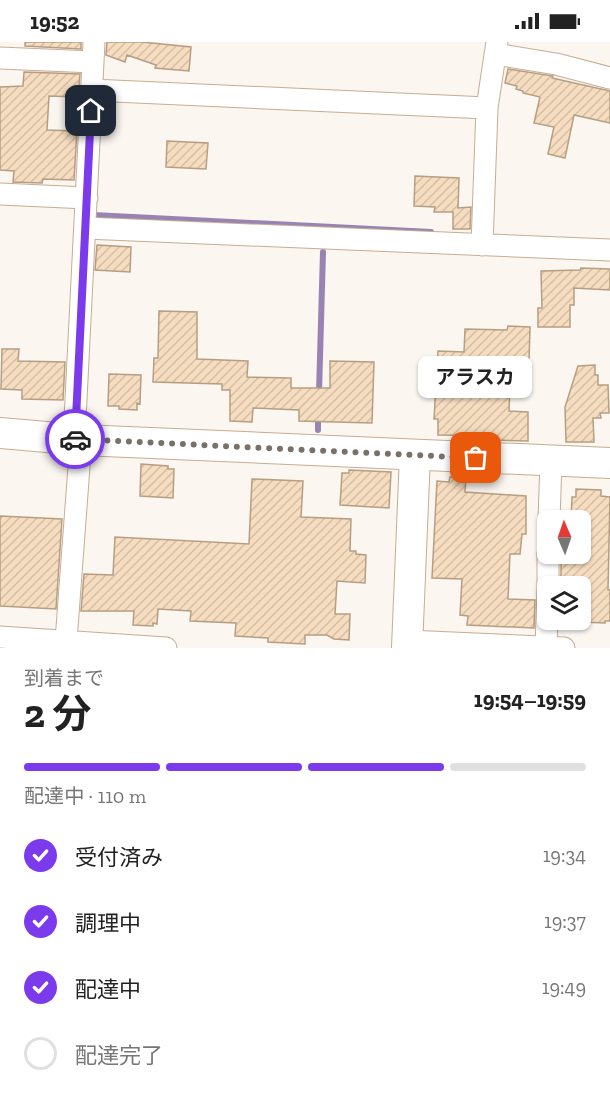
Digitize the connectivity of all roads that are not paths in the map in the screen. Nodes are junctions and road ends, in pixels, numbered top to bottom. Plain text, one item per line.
1 (496, 48) edge
2 (94, 52) edge
3 (0, 58) edge
4 (610, 78) edge
5 (92, 90) junction
6 (487, 108) junction
7 (0, 194) edge
8 (87, 198) junction
9 (85, 228) junction
10 (482, 245) junction
11 (610, 250) edge
12 (0, 433) edge
13 (77, 439) junction
14 (415, 455) junction
15 (551, 461) junction
16 (610, 463) edge
17 (549, 510) edge
18 (553, 630) edge
19 (0, 637) edge
20 (66, 641) junction
21 (407, 644) edge
22 (166, 648) edge
23 (555, 648) edge

1 - 4 street
1 - 6 street
2 - 3 street
2 - 5 street
5 - 6 street
5 - 8 street
6 - 10 street
7 - 8 street
8 - 9 street
9 - 10 street
9 - 13 street
10 - 11 street
12 - 13 main road
13 - 14 main road
13 - 20 street
14 - 15 main road
14 - 21 main road
15 - 16 main road
15 - 17 street
18 - 23 street
19 - 20 street
20 - 22 street
21 - 23 street

